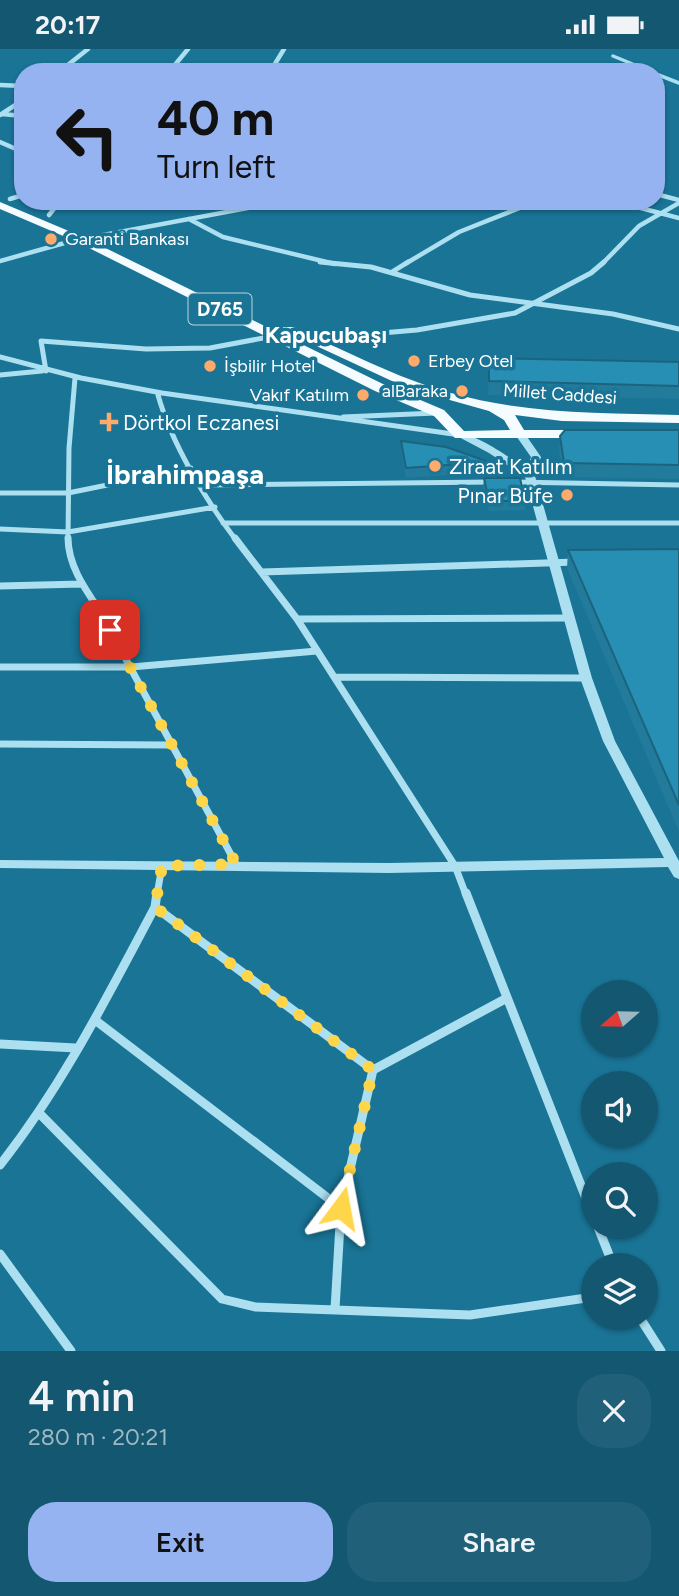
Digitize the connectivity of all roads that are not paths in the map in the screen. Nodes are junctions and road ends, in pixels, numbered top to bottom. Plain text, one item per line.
1 (88, 49) edge
2 (188, 49) edge
3 (613, 56) dead end
4 (70, 63) edge
5 (176, 63) edge
6 (630, 63) edge
7 (679, 202) edge
8 (29, 210) edge
9 (37, 210) edge
10 (53, 210) edge
11 (226, 210) edge
12 (514, 210) edge
13 (646, 210) edge
14 (660, 214) junction
15 (49, 215) junction
16 (679, 218) edge
17 (189, 219) junction
18 (98, 236) junction
19 (79, 239) junction
20 (0, 261) edge
21 (392, 272) junction
22 (533, 306) junction
23 (679, 329) edge
24 (274, 336) junction
25 (309, 339) junction
26 (0, 357) edge
27 (46, 371) junction
28 (0, 375) edge
29 (75, 378) junction
30 (158, 395) junction
31 (494, 408) junction
32 (439, 413) junction
33 (328, 418) junction
34 (679, 419) edge
35 (519, 433) junction
36 (603, 434) edge
37 (460, 435) junction
38 (191, 468) junction
39 (531, 479) junction
40 (203, 485) junction
41 (679, 485) edge
42 (0, 493) edge
43 (68, 493) junction
44 (215, 507) junction
45 (223, 523) junction
46 (543, 523) junction
47 (679, 523) edge
48 (0, 529) edge
49 (68, 532) junction
50 (554, 562) junction
51 (582, 562) edge
52 (262, 572) junction
53 (82, 584) junction
54 (0, 586) edge
55 (569, 618) junction
56 (297, 619) junction
57 (317, 650) junction
58 (0, 667) edge
59 (131, 667) junction
60 (335, 677) junction
61 (586, 678) junction
62 (0, 744) edge
63 (170, 745) junction
64 (0, 864) edge
65 (236, 864) junction
66 (162, 866) junction
67 (454, 866) junction
68 (677, 866) edge
69 (155, 907) junction
70 (507, 998) junction
71 (95, 1020) junction
72 (0, 1044) edge
73 (76, 1048) junction
74 (373, 1070) junction
75 (40, 1114) junction
76 (0, 1165) edge
77 (581, 1186) edge
78 (341, 1208) junction
79 (0, 1254) edge
80 (581, 1299) edge
81 (335, 1309) junction
82 (648, 1330) edge
83 (71, 1351) edge
84 (661, 1351) edge

1 - 4 street
2 - 5 street
3 - 6 lane
7 - 14 street
8 - 19 main road, D765
9 - 15 main road, D765
10 - 15 street
11 - 17 street
12 - 21 street
13 - 14 street
14 - 16 street
14 - 22 street
15 - 18 main road, D765
17 - 18 street
17 - 21 street
18 - 25 main road, D765
19 - 20 street
19 - 24 main road, D765
21 - 22 street
22 - 23 street
22 - 25 street
24 - 27 street
24 - 32 main road, D765
25 - 31 main road, D765
26 - 27 street
27 - 28 street
27 - 29 street
29 - 30 street
29 - 43 street
30 - 33 street
30 - 38 street
31 - 32 main road, Millet Caddesi
31 - 34 main road, Millet Caddesi
31 - 35 main road
32 - 33 street
32 - 37 main road
33 - 37 street
35 - 36 main road, Millet Caddesi
35 - 37 main road, Millet Caddesi
35 - 39 street
37 - 39 street
38 - 40 street
38 - 43 street
39 - 40 street
39 - 41 street
39 - 46 street
40 - 44 street
42 - 43 street
43 - 49 street
44 - 45 street
44 - 49 street
45 - 46 street
45 - 52 street
46 - 47 street
46 - 50 street
48 - 49 street
49 - 53 street
50 - 51 street
50 - 52 street
50 - 55 street
52 - 56 street
53 - 54 street
53 - 59 street
55 - 56 street
55 - 61 street
56 - 57 street
57 - 59 street
57 - 60 street
58 - 59 street
59 - 63 street
60 - 61 street
60 - 67 street
61 - 68 street
62 - 63 street
63 - 65 street
64 - 66 street
65 - 66 street
65 - 67 street
66 - 69 street
67 - 68 street
67 - 70 street
69 - 71 street
69 - 74 street
70 - 74 street
70 - 77 street
71 - 73 street
71 - 78 street
72 - 73 street
73 - 75 street
74 - 78 street
75 - 76 street
75 - 81 street
78 - 81 street
79 - 83 street
80 - 81 street
82 - 84 street

